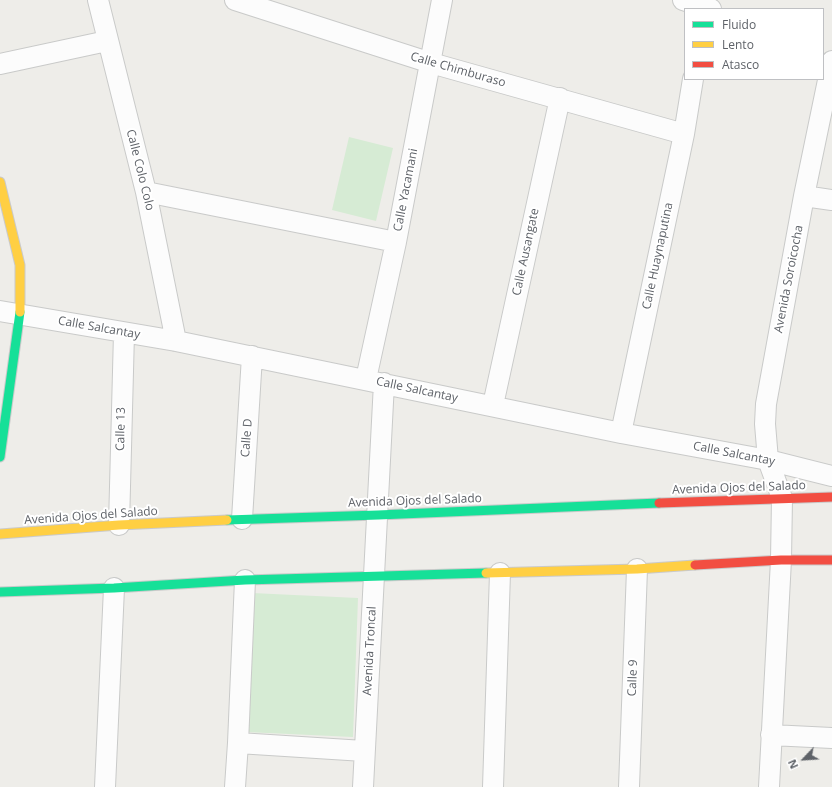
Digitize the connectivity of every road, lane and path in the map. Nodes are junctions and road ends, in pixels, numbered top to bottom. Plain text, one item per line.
1 (98, 0) edge
2 (235, 0) edge
3 (442, 0) edge
4 (683, 0) edge
5 (704, 6) edge
6 (108, 41) junction
7 (832, 61) edge
8 (431, 63) junction
9 (0, 64) edge
10 (694, 80) edge
11 (560, 98) junction
12 (684, 134) junction
13 (0, 182) edge
14 (146, 192) junction
15 (804, 196) junction
16 (832, 200) edge
17 (396, 242) junction
18 (0, 311) edge
19 (20, 314) junction
20 (124, 333) junction
21 (176, 341) junction
22 (252, 356) junction
23 (375, 381) junction
24 (493, 405) junction
25 (621, 432) junction
26 (0, 457) edge
27 (768, 460) junction
28 (832, 476) edge
29 (832, 497) edge
30 (782, 498) junction
31 (378, 515) junction
32 (242, 519) junction
33 (119, 525) junction
34 (0, 534) edge
35 (781, 560) junction
36 (832, 560) edge
37 (637, 569) junction
38 (500, 573) junction
39 (374, 577) junction
40 (245, 580) junction
41 (114, 588) junction
42 (0, 592) edge
43 (771, 735) junction
44 (832, 738) edge
45 (238, 743) junction
46 (364, 751) junction
47 (105, 787) edge
48 (235, 787) edge
49 (363, 787) edge
50 (493, 787) edge
51 (629, 787) edge
52 (769, 787) edge

1 - 6 street, Calle Colo Colo
2 - 8 street, Calle Chimburaso
3 - 8 street, Calle Yacamani
4 - 5 street
6 - 9 street
6 - 14 street, Calle Colo Colo
7 - 15 street, Avenida Soroicocha
8 - 11 street, Calle Chimburaso
8 - 17 street, Calle Yacamani
10 - 12 street, Calle Huaynaputina
11 - 12 street, Calle Chimburaso
11 - 24 street, Calle Ausangate
12 - 25 street, Calle Huaynaputina
13 - 19 street
14 - 17 street
14 - 21 street, Calle Colo Colo
15 - 16 street
15 - 27 street, Avenida Soroicocha
17 - 23 street, Calle Yacamani
18 - 19 street, Calle Salcantay
19 - 20 street, Calle Salcantay
19 - 26 street
20 - 21 street, Calle Salcantay
20 - 33 street, Calle 13
21 - 22 street, Calle Salcantay
22 - 23 street, Calle Salcantay
22 - 32 street, Calle D
23 - 24 street, Calle Salcantay
23 - 31 street, Calle Yacamani
24 - 25 street, Calle Salcantay
25 - 27 street, Calle Salcantay
27 - 28 street, Calle Salcantay
27 - 30 street, Avenida Soroicocha
29 - 30 street, Avenida Ojos del Salado
30 - 31 street, Avenida Ojos del Salado
30 - 35 street
31 - 32 street, Avenida Ojos del Salado
31 - 39 street, Avenida Troncal
32 - 33 street, Avenida Ojos del Salado
33 - 34 street, Avenida Ojos del Salado
35 - 36 street
35 - 37 street
35 - 43 street
37 - 38 street
37 - 51 street, Calle 9
38 - 39 street
38 - 50 street
39 - 40 street
39 - 46 street, Avenida Troncal
40 - 41 street
40 - 45 street
41 - 42 street
41 - 47 street
43 - 44 street
43 - 52 street
45 - 46 street
45 - 48 street
46 - 49 street, Avenida Troncal

